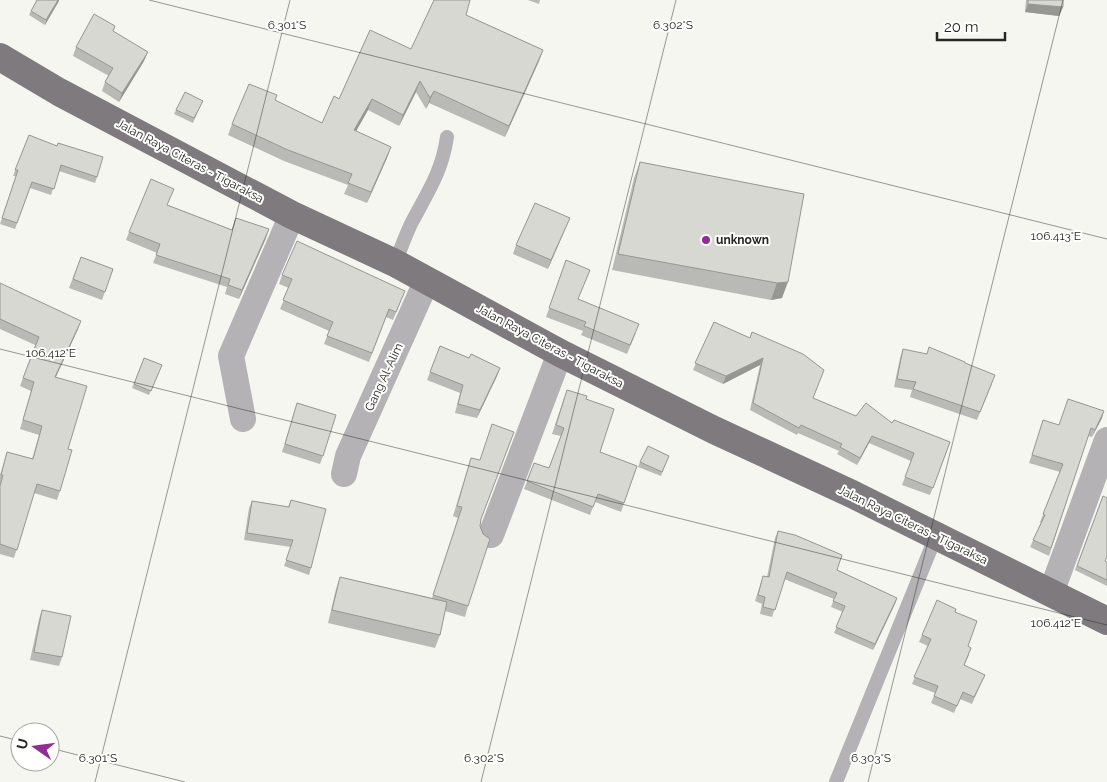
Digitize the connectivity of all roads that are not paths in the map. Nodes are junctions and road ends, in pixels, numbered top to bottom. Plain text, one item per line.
1 (0, 57) edge
2 (448, 137) dead end
3 (292, 215) junction
4 (395, 263) junction
5 (427, 280) junction
6 (560, 353) junction
7 (243, 419) dead end
8 (1107, 440) edge
9 (344, 474) dead end
10 (491, 536) dead end
11 (936, 536) junction
12 (1051, 593) junction
13 (1107, 621) edge
14 (836, 782) edge

1 - 3 main road, Jalan Raya Citeras - Tigaraksa
2 - 4 lane
3 - 4 main road, Jalan Raya Citeras - Tigaraksa
3 - 7 street
4 - 5 main road, Jalan Raya Citeras - Tigaraksa
5 - 6 main road, Jalan Raya Citeras - Tigaraksa
5 - 9 street, Gang Al-Alim
6 - 10 street
6 - 11 main road, Jalan Raya Citeras - Tigaraksa
8 - 12 street
11 - 12 main road, Jalan Raya Citeras - Tigaraksa
11 - 14 lane
12 - 13 main road, Jalan Raya Citeras - Tigaraksa

